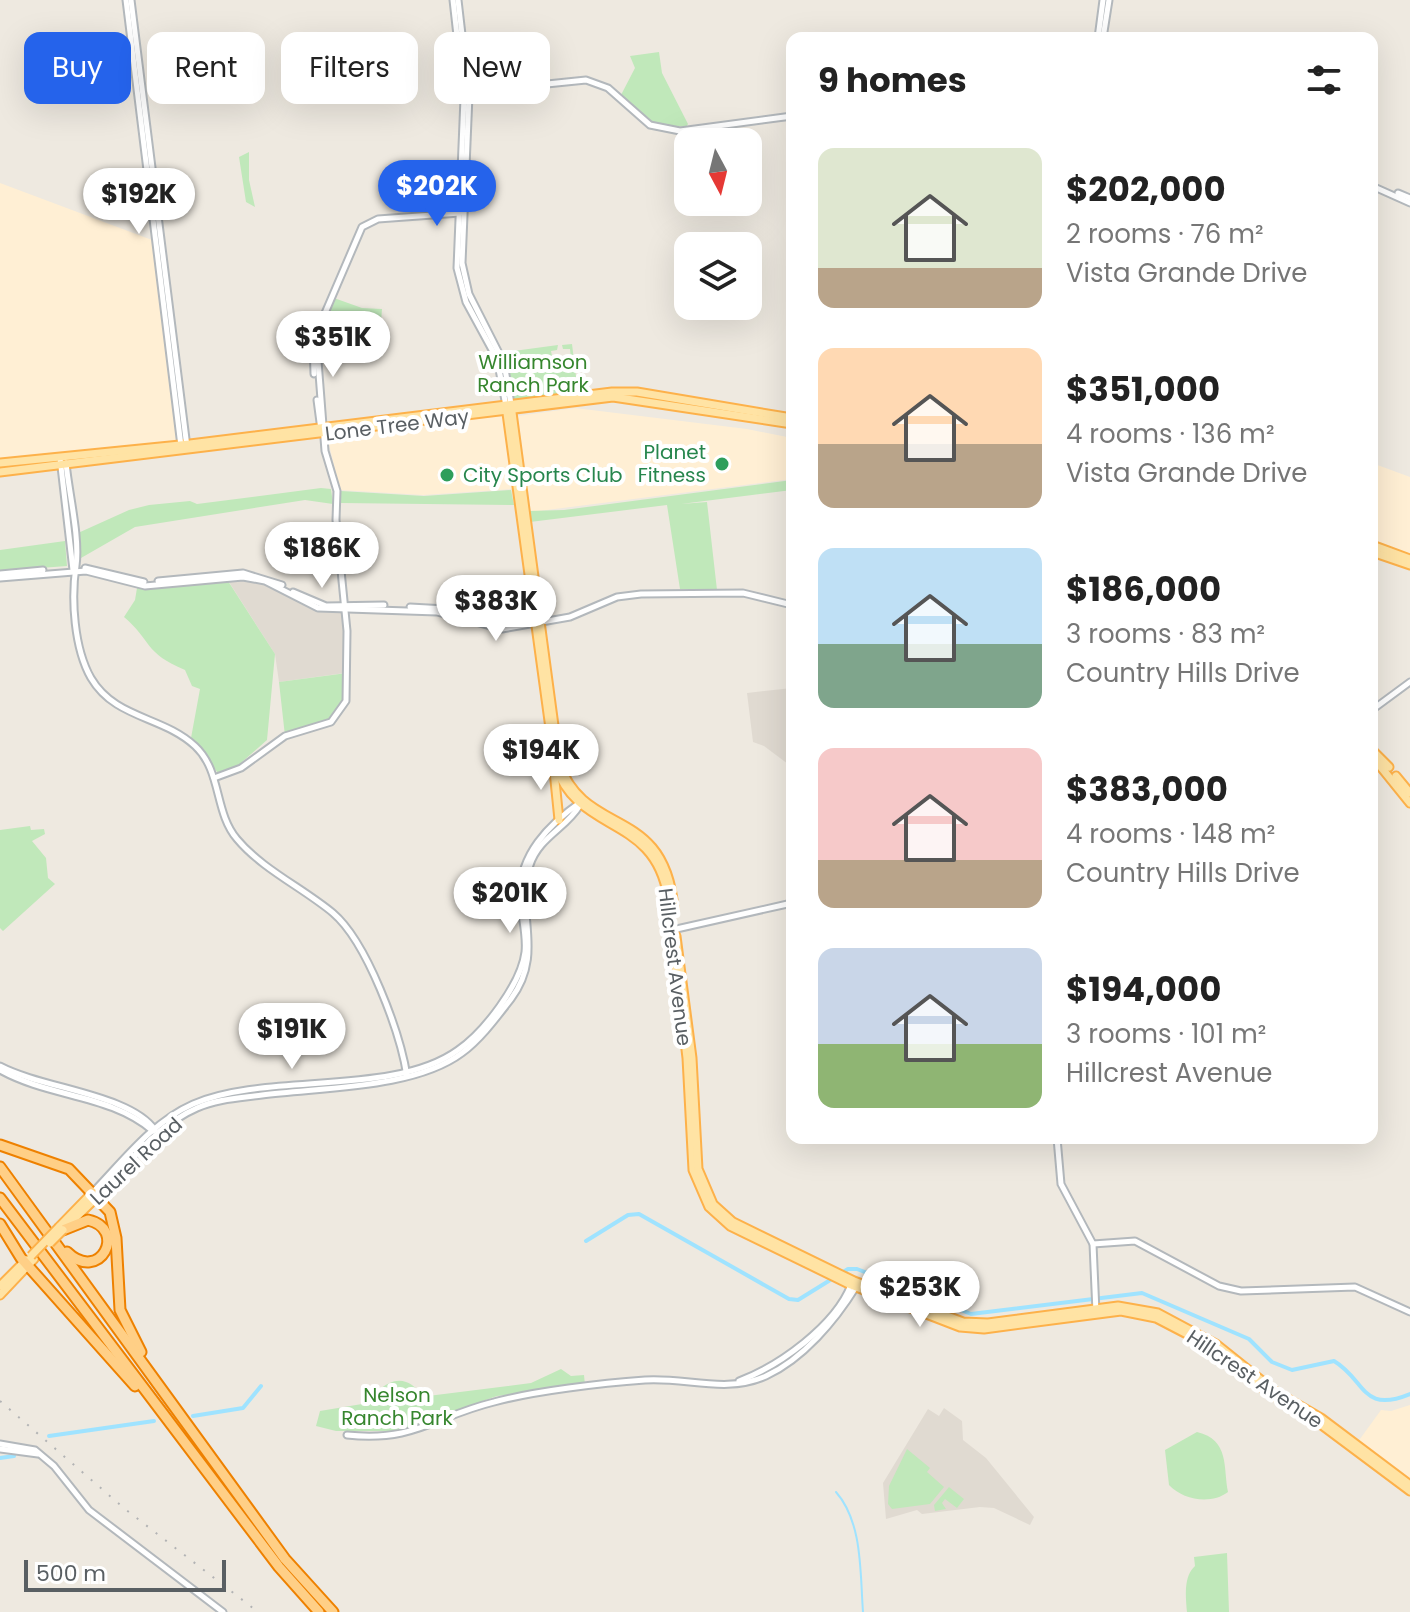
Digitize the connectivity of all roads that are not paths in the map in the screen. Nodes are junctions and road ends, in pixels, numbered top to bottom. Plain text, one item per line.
1 (129, 0) edge
2 (456, 0) edge
3 (1106, 0) edge
4 (459, 32) edge
5 (1101, 32) edge
6 (550, 84) edge
7 (466, 104) edge
8 (786, 117) edge
9 (1378, 188) edge
10 (1410, 200) edge
11 (461, 212) junction
12 (509, 408) junction
13 (786, 417) edge
14 (786, 423) edge
15 (323, 430) junction
16 (184, 448) junction
17 (63, 461) junction
18 (0, 463) edge
19 (0, 472) edge
20 (1378, 547) edge
21 (1378, 554) edge
22 (1410, 559) edge
23 (1410, 565) edge
24 (74, 569) junction
25 (0, 576) edge
26 (786, 604) edge
27 (346, 606) junction
28 (538, 622) junction
29 (1410, 682) edge
30 (1378, 706) edge
31 (1378, 757) edge
32 (1378, 763) edge
33 (555, 765) junction
34 (214, 778) junction
35 (1410, 793) edge
36 (580, 803) junction
37 (1410, 803) edge
38 (559, 820) junction
39 (786, 904) edge
40 (673, 929) junction
41 (0, 1068) edge
42 (407, 1073) junction
43 (248, 1091) junction
44 (225, 1101) junction
45 (156, 1131) junction
46 (1058, 1144) edge
47 (0, 1145) edge
48 (0, 1167) edge
49 (96, 1194) junction
50 (0, 1198) edge
51 (0, 1224) edge
52 (61, 1228) junction
53 (49, 1232) junction
54 (1093, 1244) junction
55 (29, 1260) junction
56 (39, 1278) junction
57 (846, 1280) junction
58 (1, 1291) edge
59 (1095, 1305) junction
60 (1410, 1312) edge
61 (165, 1393) junction
62 (146, 1396) junction
63 (347, 1435) dead end
64 (1341, 1439) junction
65 (1359, 1446) junction
66 (0, 1447) edge
67 (1410, 1485) edge
68 (1410, 1491) edge
69 (321, 1607) edge
70 (223, 1612) edge
71 (335, 1612) edge

1 - 16 street
2 - 4 street, Hillcrest Avenue
3 - 5 street
6 - 8 street
7 - 11 street, Hillcrest Avenue
9 - 10 street
11 - 12 street, Hillcrest Avenue
11 - 15 street
12 - 13 main road, Lone Tree Way
12 - 14 main road, Lone Tree Way
12 - 15 main road, Lone Tree Way
12 - 28 main road, Hillcrest Avenue
15 - 16 main road, Lone Tree Way
15 - 27 street
16 - 17 main road, Lone Tree Way
17 - 18 main road, Lone Tree Way
17 - 19 main road, Lone Tree Way
17 - 24 street
20 - 22 main road
21 - 23 main road
24 - 25 street
24 - 27 street
24 - 34 street
26 - 28 street
27 - 28 street
27 - 34 street
28 - 33 main road, Hillcrest Avenue
28 - 36 main road, Hillcrest Avenue
29 - 30 street
31 - 35 main road
32 - 37 main road
33 - 36 main road, Hillcrest Avenue
33 - 38 main road
34 - 42 street
36 - 38 street, Laurel Road
36 - 40 main road, Hillcrest Avenue
36 - 42 street, Laurel Road
38 - 42 street, Laurel Road
39 - 40 street
40 - 57 main road, Hillcrest Avenue
41 - 45 street
42 - 43 street, Laurel Road
42 - 44 street, Laurel Road
43 - 44 street
43 - 45 street, Laurel Road
44 - 45 street, Laurel Road
45 - 49 street, Laurel Road
46 - 54 street
47 - 49 highway
48 - 53 highway
49 - 52 main road, Laurel Road
49 - 61 highway
50 - 62 highway
51 - 55 highway
52 - 53 highway
52 - 55 main road, Laurel Road, bridge
53 - 61 highway
54 - 59 street
54 - 60 street
55 - 56 highway
55 - 58 main road, Laurel Road
56 - 58 main road
56 - 62 highway
57 - 59 main road, Hillcrest Avenue
57 - 63 street
59 - 64 main road, Hillcrest Avenue
59 - 65 main road, Hillcrest Avenue
61 - 69 highway
62 - 69 highway
64 - 65 main road
64 - 68 main road, Hillcrest Avenue
65 - 67 main road, Hillcrest Avenue
66 - 70 street
69 - 71 highway

